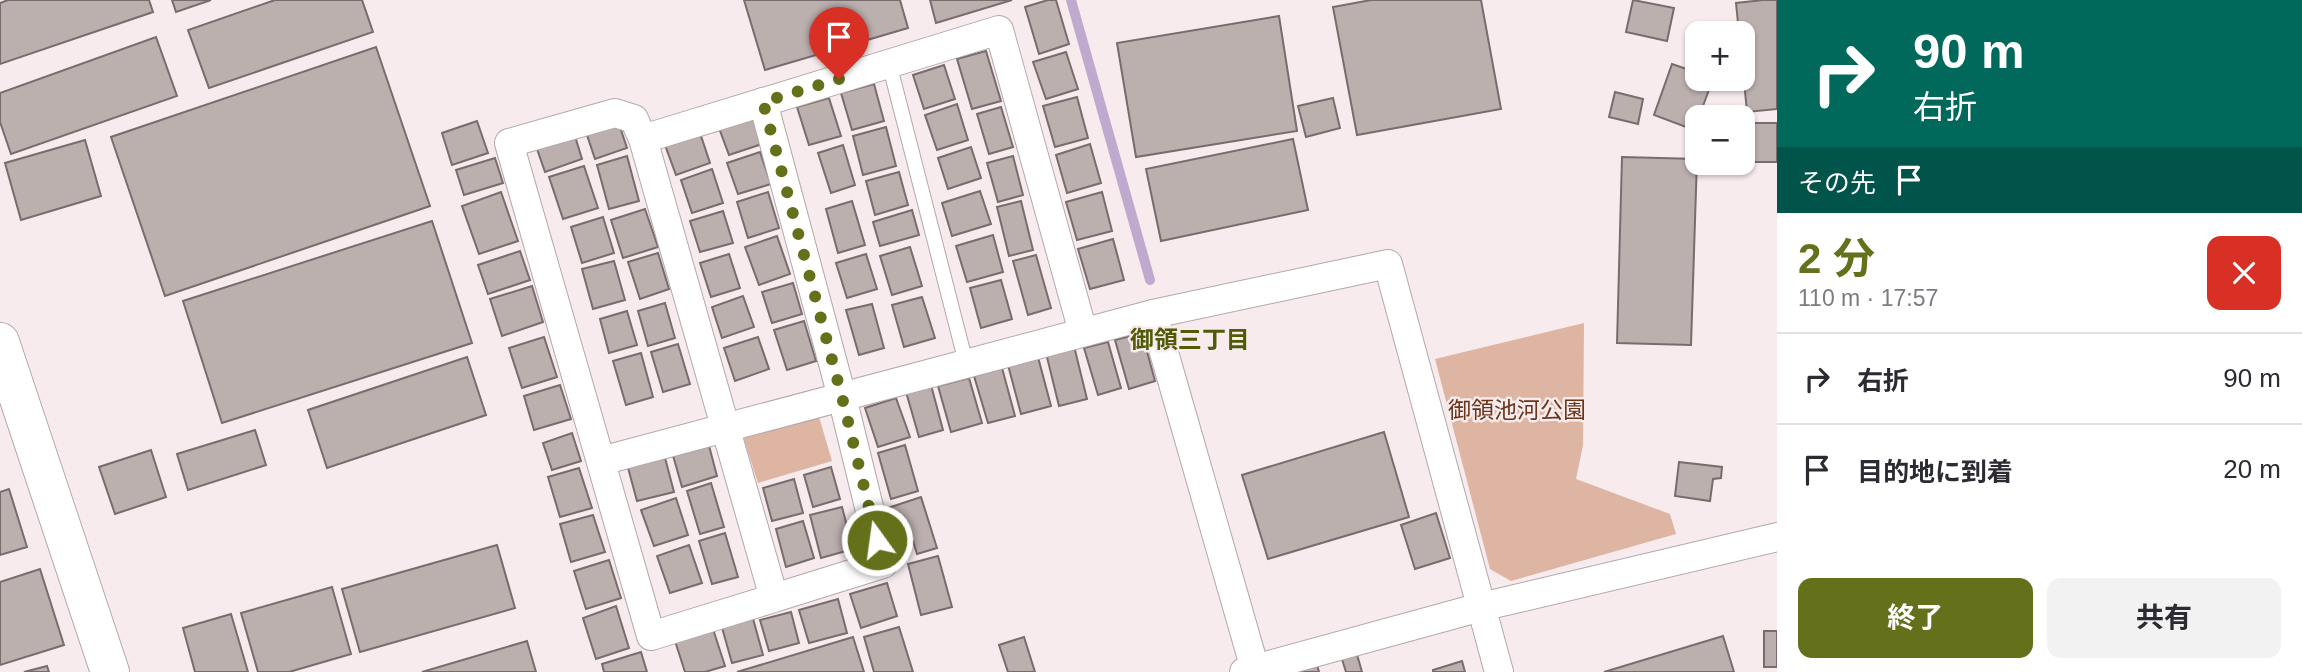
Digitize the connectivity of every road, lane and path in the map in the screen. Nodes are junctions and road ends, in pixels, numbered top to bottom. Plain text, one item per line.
1 (889, 63) junction
2 (763, 102) junction
3 (643, 139) junction
4 (1153, 314) junction
5 (1083, 332) junction
6 (0, 342) edge
7 (966, 363) junction
8 (842, 397) junction
9 (727, 427) junction
10 (601, 461) junction
11 (1777, 537) edge
12 (774, 598) junction
13 (1481, 607) junction
14 (1250, 670) edge
15 (110, 672) edge
16 (1499, 672) edge

1 - 2 street
1 - 5 street
1 - 7 lane
2 - 3 street
2 - 8 street
3 - 9 street
3 - 10 street
4 - 5 street
4 - 13 street
4 - 14 street
5 - 7 street
6 - 15 street
7 - 8 street
8 - 9 street
8 - 12 street
9 - 10 street
9 - 12 street
10 - 12 street
11 - 13 street
13 - 14 street
13 - 16 street

